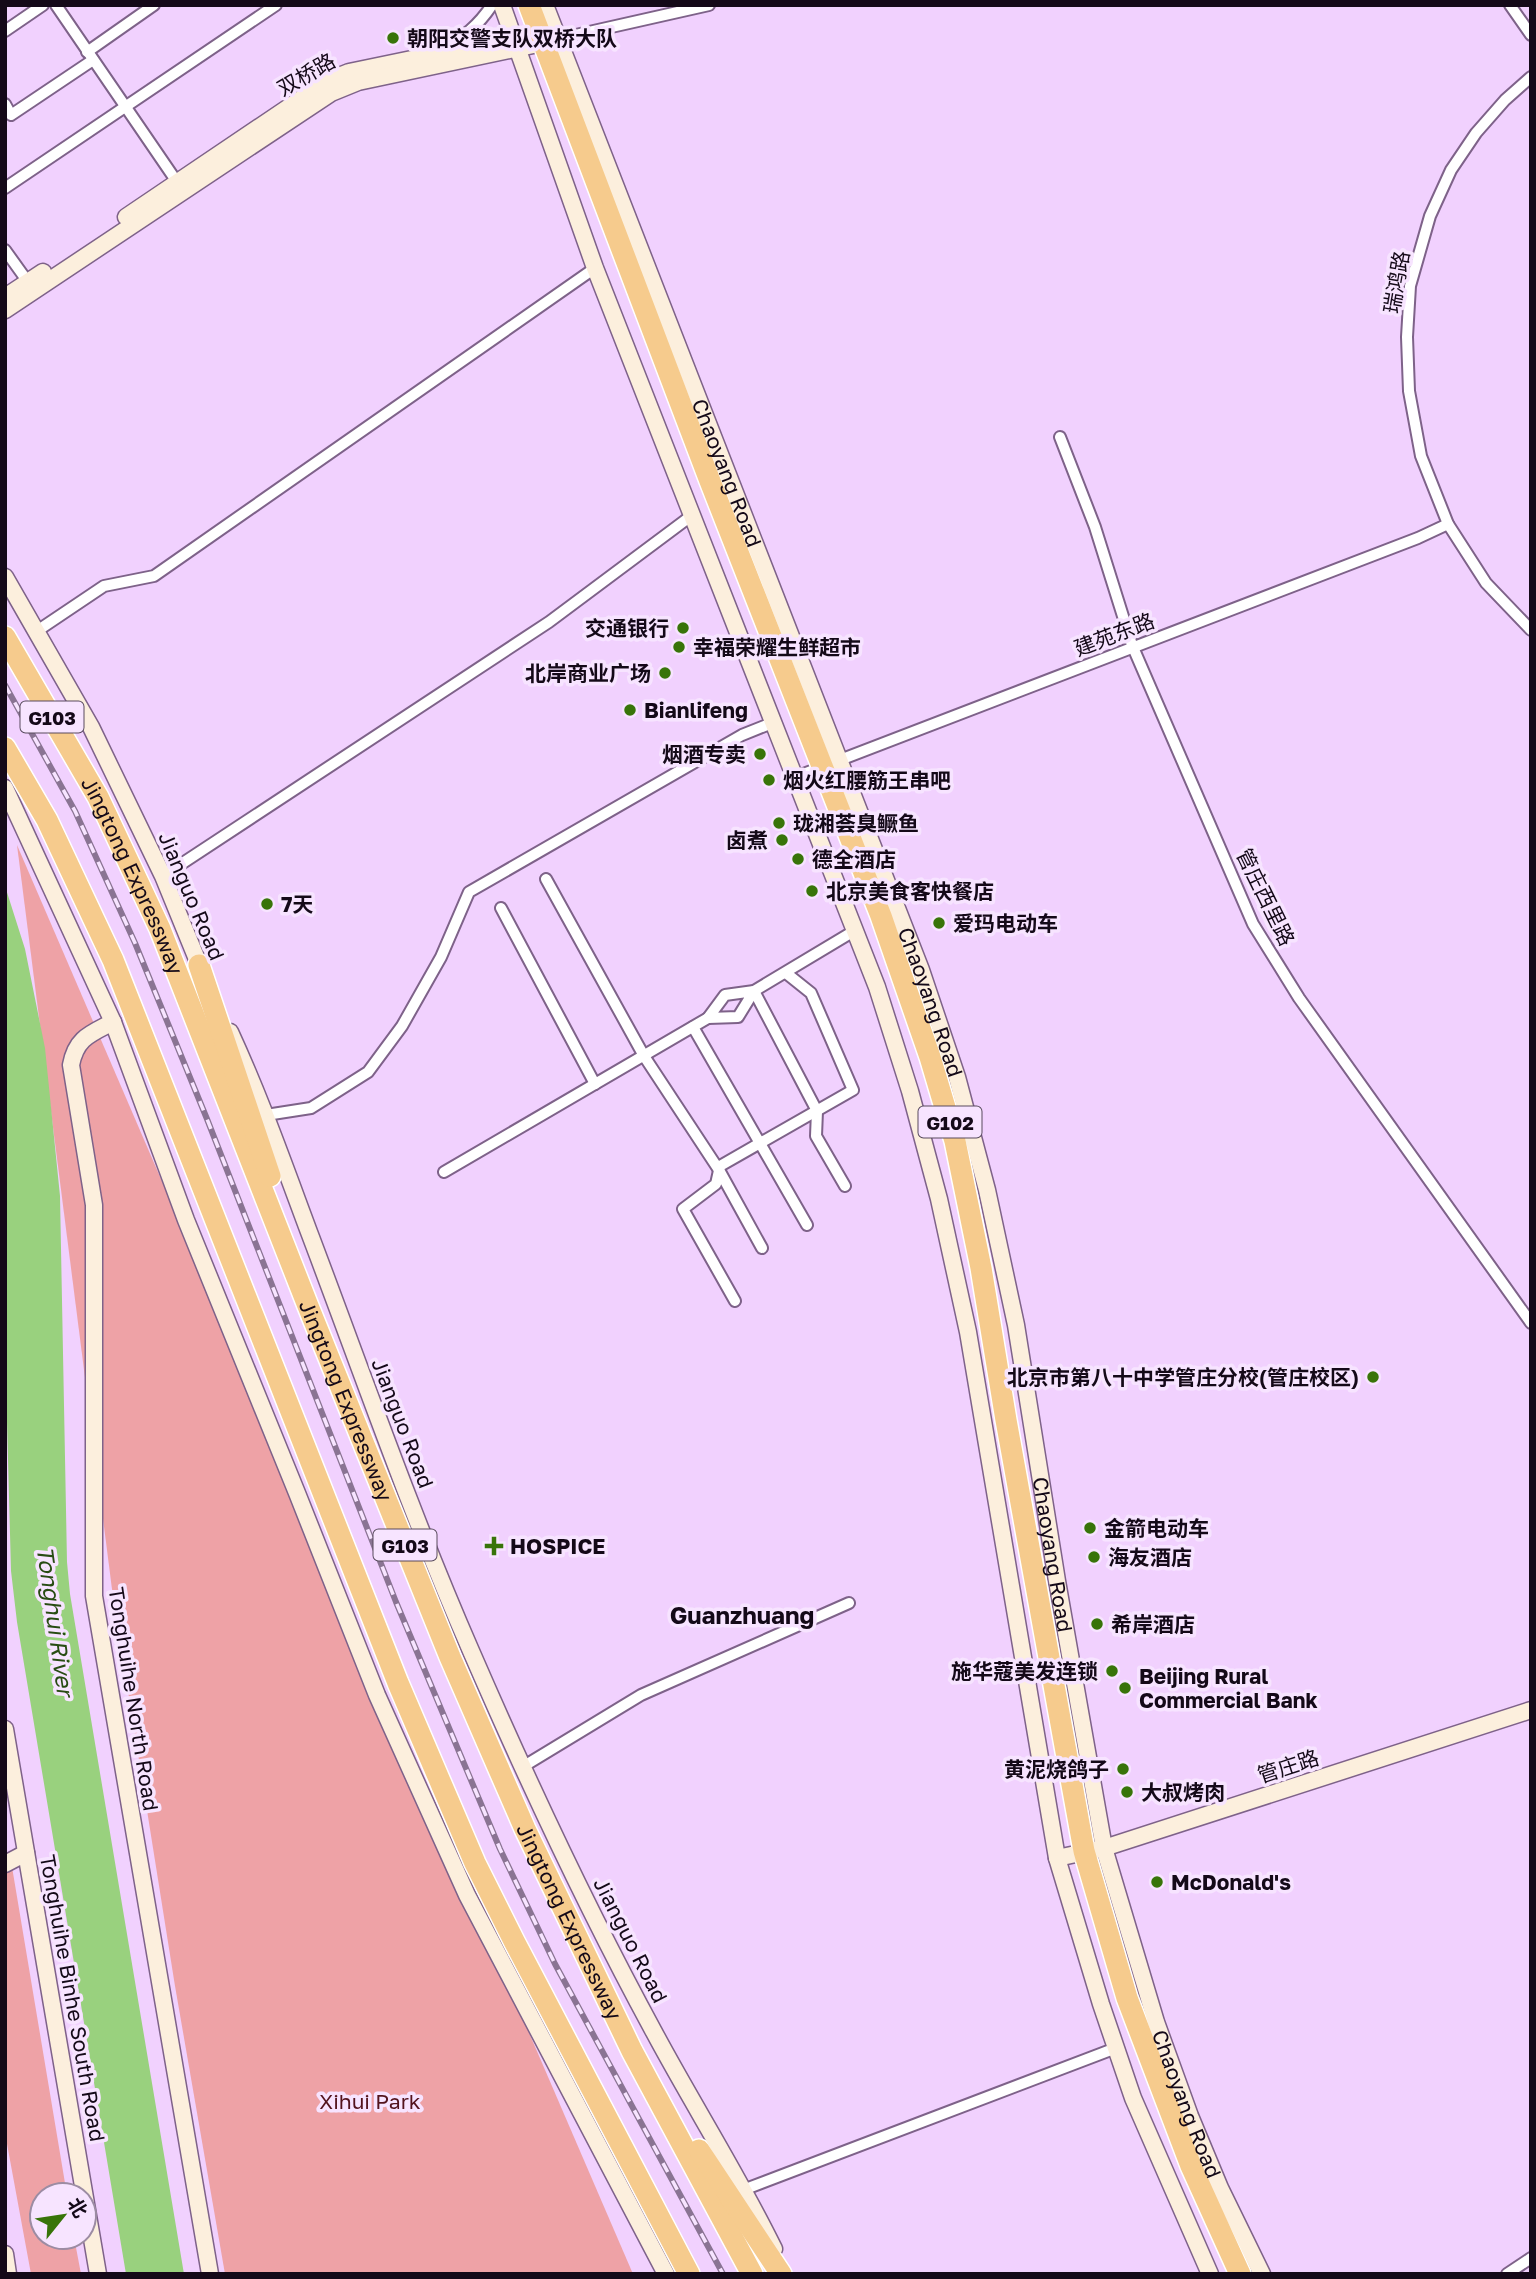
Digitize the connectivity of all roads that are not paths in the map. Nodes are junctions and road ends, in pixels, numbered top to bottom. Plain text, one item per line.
1 (43, 5) edge
2 (56, 5) edge
3 (154, 5) edge
4 (276, 5) edge
5 (492, 5) edge
6 (502, 5) edge
7 (515, 5) edge
8 (528, 5) edge
9 (545, 5) edge
10 (709, 5) edge
11 (1510, 5) edge
12 (5, 31) edge
13 (1531, 35) edge
14 (532, 41) junction
15 (90, 56) junction
16 (423, 56) junction
17 (1531, 77) edge
18 (5, 104) edge
19 (123, 107) junction
20 (177, 182) junction
21 (5, 188) edge
22 (5, 250) edge
23 (595, 268) junction
24 (28, 282) junction
25 (5, 297) edge
26 (5, 310) edge
27 (1059, 437) dead end
28 (691, 516) junction
29 (1448, 524) junction
30 (5, 576) edge
31 (1531, 630) edge
32 (37, 631) junction
33 (5, 637) edge
34 (1134, 647) junction
35 (772, 723) junction
36 (5, 748) edge
37 (816, 769) junction
38 (5, 788) edge
39 (163, 876) junction
40 (546, 879) dead end
41 (501, 908) dead end
42 (854, 931) junction
43 (199, 965) junction
44 (786, 972) junction
45 (754, 991) junction
46 (708, 1018) junction
47 (113, 1022) junction
48 (693, 1027) junction
49 (644, 1055) junction
50 (595, 1084) junction
51 (817, 1111) junction
52 (266, 1115) junction
53 (760, 1143) junction
54 (719, 1170) junction
55 (444, 1172) dead end
56 (845, 1186) dead end
57 (807, 1225) dead end
58 (762, 1248) dead end
59 (735, 1301) dead end
60 (308, 1306) junction
61 (1531, 1323) edge
62 (849, 1603) dead end
63 (1531, 1710) edge
64 (5, 1729) edge
65 (524, 1766) junction
66 (26, 1853) junction
67 (1079, 1853) junction
68 (5, 1864) edge
69 (1116, 2048) junction
70 (632, 2051) junction
71 (743, 2190) junction
72 (1200, 2252) junction
73 (5, 2255) edge
74 (1531, 2258) edge
75 (8, 2274) edge
76 (98, 2274) edge
77 (210, 2274) edge
78 (666, 2274) edge
79 (689, 2274) edge
80 (752, 2274) edge
81 (783, 2274) edge
82 (1204, 2274) edge
83 (1210, 2274) edge
84 (1226, 2274) edge
85 (1240, 2274) edge
86 (1262, 2274) edge
87 (1507, 2274) edge

1 - 12 street
2 - 15 street
3 - 15 street
4 - 19 street
5 - 16 street
6 - 14 street, Chaoyang Road
7 - 14 highway, Chaoyang Road / G102
8 - 14 highway, Chaoyang Road / G102
9 - 14 street, Chaoyang Road
10 - 14 street
11 - 13 street
14 - 16 street, 双桥路
14 - 23 street, Chaoyang Road
14 - 26 street, 双桥路
14 - 37 highway, Chaoyang Road / G102
14 - 37 street, Chaoyang Road
15 - 18 street
15 - 19 street
16 - 20 street, 双桥路
17 - 29 street, 瑞鸿路
19 - 20 street
19 - 21 street
20 - 24 street, 双桥路
22 - 24 street
23 - 28 street, Chaoyang Road
23 - 32 street
24 - 25 street, 双桥路
27 - 34 street, 管庄西里路
28 - 35 street, Chaoyang Road
28 - 39 street
29 - 31 street, 瑞鸿路
29 - 34 street, 建苑东路
30 - 32 street, Jianguo Road
32 - 39 street, Jianguo Road
33 - 60 highway, Jingtong Expressway / G103
34 - 37 street, 建苑东路
34 - 61 street, 管庄西里路
35 - 37 street, Chaoyang Road
35 - 52 street
36 - 79 highway, G103
37 - 42 street, Chaoyang Road
37 - 67 highway, Chaoyang Road / G102
37 - 67 street, Chaoyang Road
38 - 47 street
39 - 43 street, Jianguo Road
40 - 49 street
41 - 50 street
42 - 44 street
42 - 67 street, Chaoyang Road
43 - 52 street, Jianguo Road
43 - 60 highway
44 - 45 street
44 - 51 street
45 - 46 street
45 - 46 street
45 - 51 street
46 - 48 street
47 - 77 street, Tonghuihe North Road
47 - 78 street
48 - 49 street
48 - 53 street
49 - 50 street
49 - 54 street
50 - 55 street
51 - 53 street
51 - 56 street
52 - 65 street, Jianguo Road
53 - 54 street
53 - 57 street
54 - 58 street
54 - 59 street
60 - 70 highway, Jingtong Expressway / G103
62 - 65 street
63 - 67 street, 管庄路
64 - 66 street, Tonghuihe Binhe South Road
65 - 71 street, Jianguo Road
66 - 68 street
66 - 76 street, Tonghuihe Binhe South Road
67 - 69 street, Chaoyang Road
67 - 84 highway, Chaoyang Road / G102
67 - 85 highway, Chaoyang Road / G102
67 - 86 street, Chaoyang Road
69 - 71 street
69 - 72 street, Chaoyang Road
70 - 80 highway, Jingtong Expressway / G103
70 - 81 highway
71 - 81 street, Jianguo Road
72 - 82 street
72 - 83 street, Chaoyang Road
73 - 75 street
74 - 87 street

